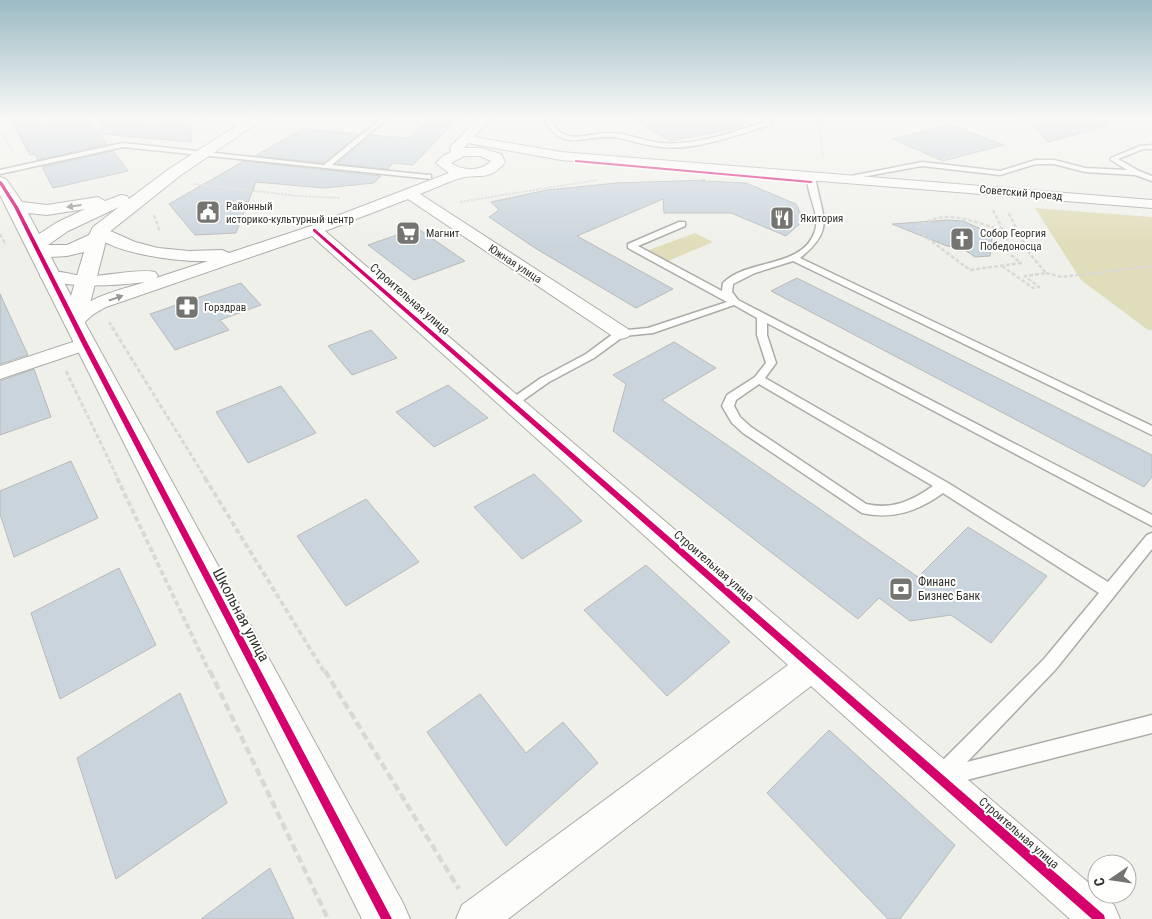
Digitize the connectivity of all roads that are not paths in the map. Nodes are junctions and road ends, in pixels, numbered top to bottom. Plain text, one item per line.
1 (57, 160) edge
2 (194, 160) edge
3 (264, 160) edge
4 (335, 160) edge
5 (445, 160) edge
6 (445, 160) edge
7 (504, 160) edge
8 (519, 160) edge
9 (612, 160) edge
10 (1114, 160) edge
11 (507, 161) junction
12 (326, 167) junction
13 (0, 172) edge
14 (461, 173) junction
15 (1136, 173) junction
16 (811, 175) junction
17 (168, 177) junction
18 (428, 177) junction
19 (845, 178) junction
20 (1152, 179) edge
21 (0, 182) edge
22 (410, 194) junction
23 (122, 199) junction
24 (1152, 204) edge
25 (16, 207) junction
26 (682, 224) dead end
27 (67, 226) junction
28 (314, 230) junction
29 (97, 235) junction
30 (36, 248) junction
31 (248, 253) junction
32 (794, 258) junction
33 (49, 276) junction
34 (86, 281) junction
35 (735, 302) junction
36 (762, 315) junction
37 (621, 333) junction
38 (75, 340) junction
39 (0, 373) edge
40 (759, 379) junction
41 (511, 403) junction
42 (1152, 431) edge
43 (943, 486) junction
44 (1152, 521) edge
45 (1152, 539) edge
46 (1109, 591) junction
47 (812, 666) junction
48 (1152, 724) edge
49 (939, 778) junction
50 (476, 918) edge
51 (387, 919) edge
52 (1100, 919) edge

1 - 13 lane
2 - 17 street
3 - 12 lane
4 - 12 lane
5 - 14 street
6 - 18 street
7 - 11 street
8 - 11 street, Советский проезд
9 - 16 street, Советский проезд
10 - 15 lane
11 - 14 street
12 - 18 lane
14 - 22 street
15 - 19 lane
15 - 20 lane
16 - 19 street, Советский проезд
16 - 32 lane
17 - 23 street
17 - 29 street
18 - 22 street
19 - 24 street, Советский проезд
21 - 25 street
22 - 28 street
22 - 37 street, Южная улица
23 -> 25 street
23 - 27 street
25 - 27 street
25 - 30 street, Школьная улица
26 - 35 lane
27 - 29 street
27 - 30 street
28 - 31 street
28 - 41 street, Строительная улица
29 - 30 street
29 - 31 street
29 - 34 street
30 - 33 street, Школьная улица
31 - 34 street
38 -> 31 street
32 - 35 lane
32 - 42 lane
33 - 34 street
33 - 38 street, Школьная улица
34 - 38 street
35 - 36 lane
35 - 37 lane
36 - 40 lane
36 - 44 lane
37 - 41 lane
38 - 39 street
38 - 51 street, Школьная улица
40 - 43 lane
40 - 43 lane
41 - 47 street, Строительная улица
43 - 46 lane
45 - 46 lane
46 - 49 lane
47 - 49 street, Строительная улица
47 - 50 street
48 - 49 lane
49 - 52 street, Строительная улица

